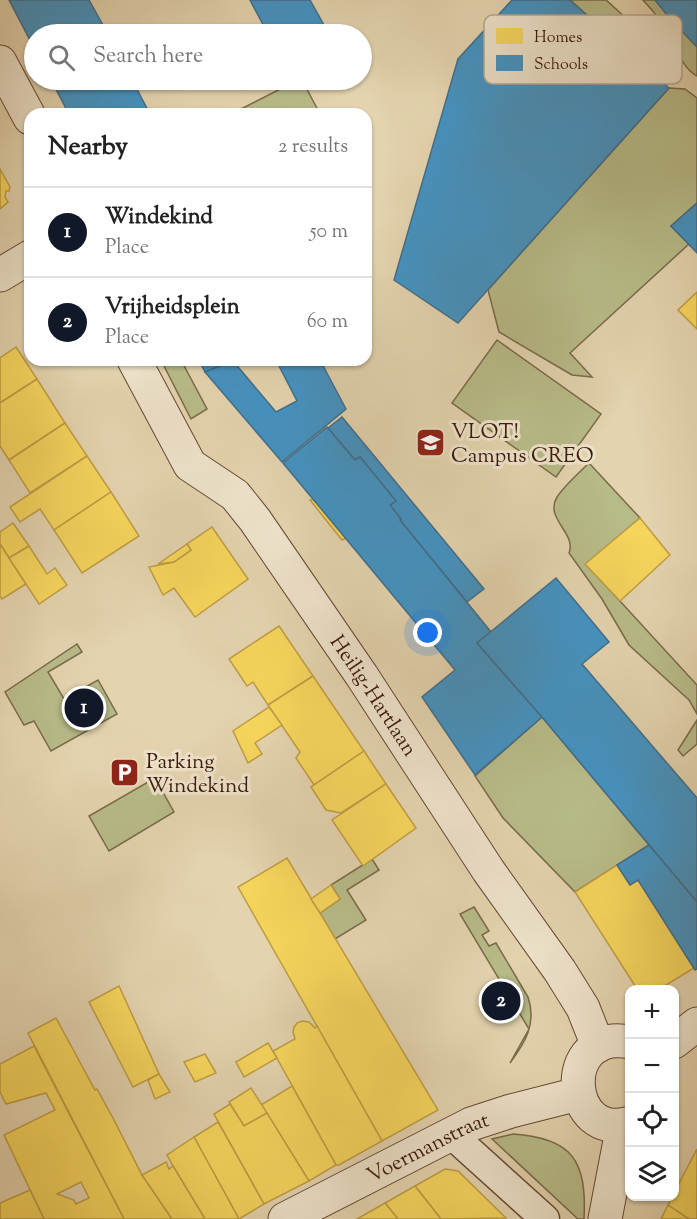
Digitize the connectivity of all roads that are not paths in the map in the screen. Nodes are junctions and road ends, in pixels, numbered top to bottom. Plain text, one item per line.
1 (0, 62) edge
2 (25, 108) edge
3 (24, 261) edge
4 (0, 275) edge
5 (137, 366) edge
6 (697, 1024) edge
7 (679, 1039) edge
8 (625, 1042) edge
9 (598, 1046) junction
10 (578, 1094) junction
11 (625, 1124) edge
12 (625, 1129) edge
13 (451, 1134) junction
14 (285, 1219) edge
15 (545, 1219) edge
16 (605, 1219) edge

1 - 2 street
3 - 4 street
5 - 9 street, Heilig-Hartlaan
6 - 7 street
8 - 9 street
9 - 10 street
10 - 11 street
10 - 13 street, Voermanstraat
12 - 16 street
13 - 14 street, Voermanstraat
13 - 15 street

